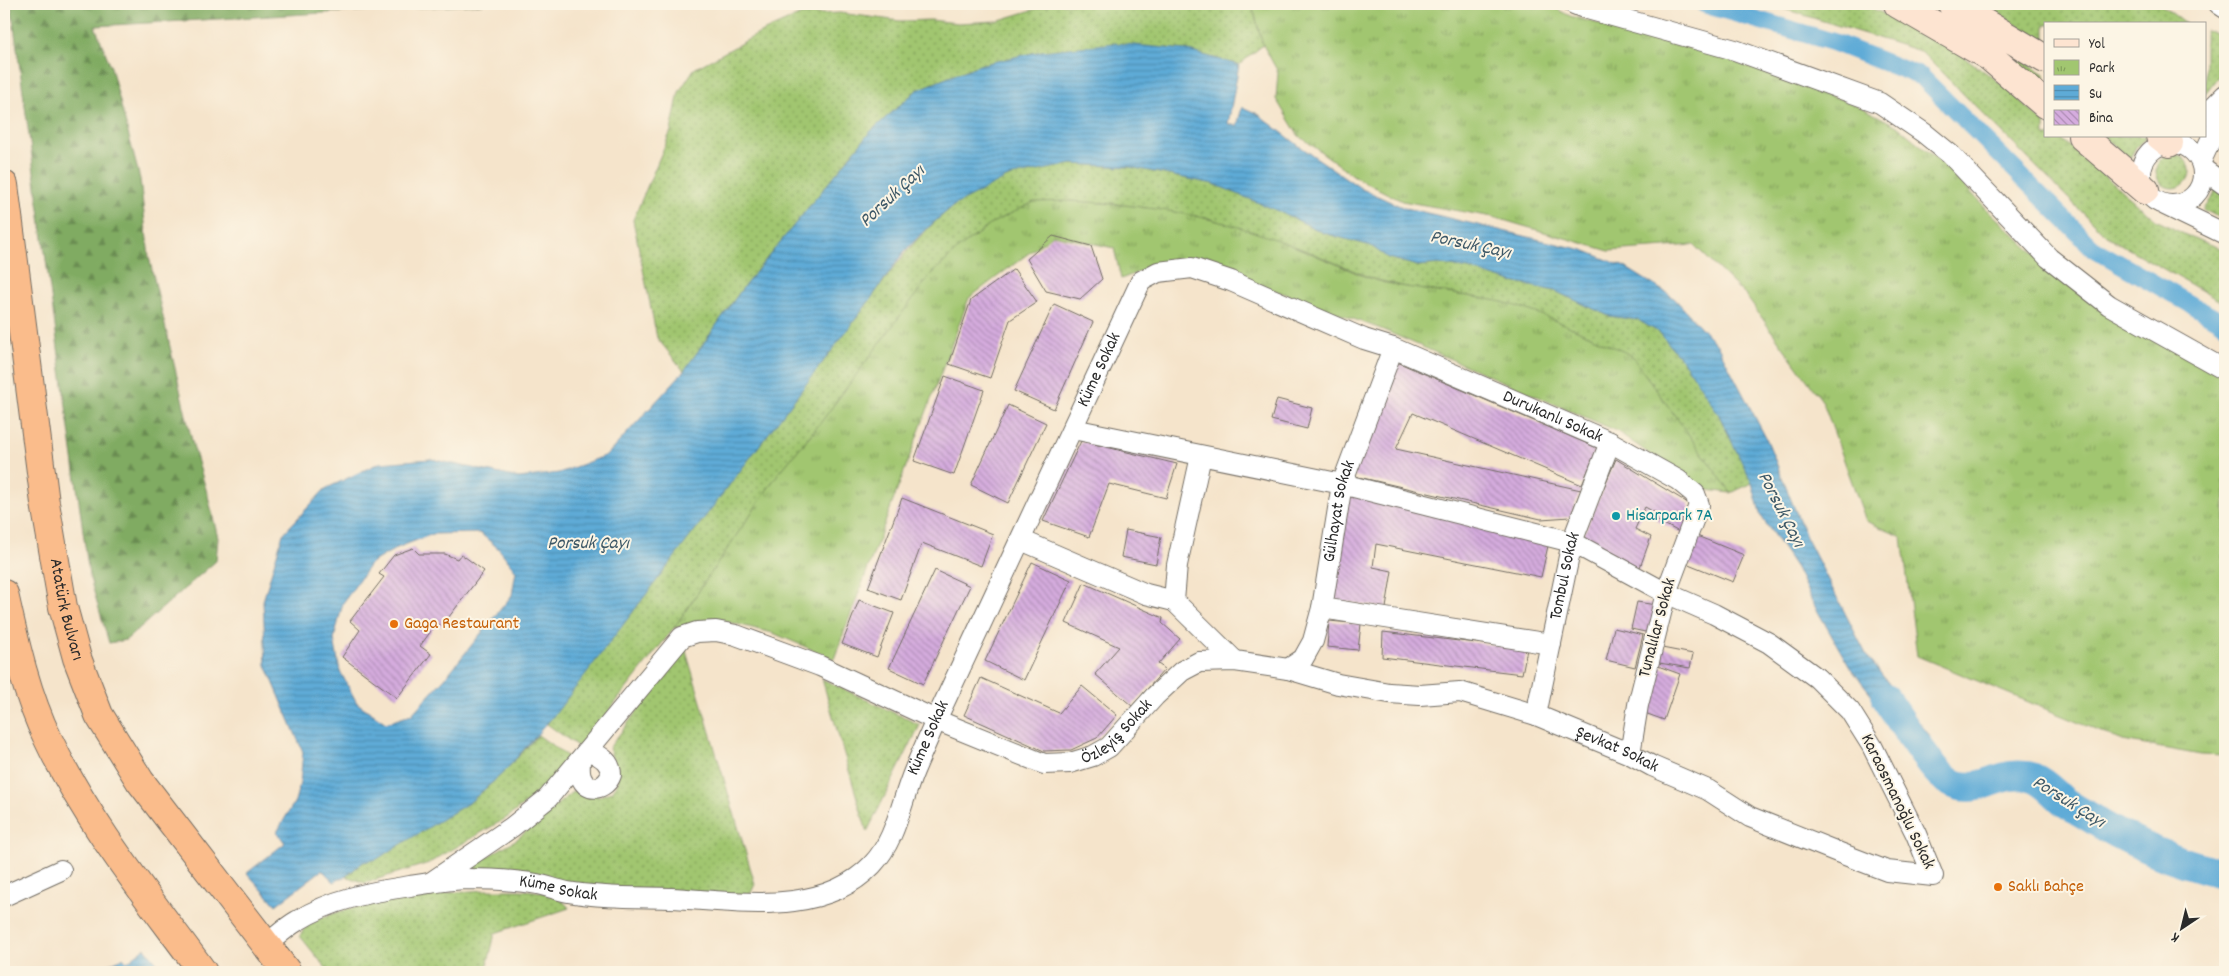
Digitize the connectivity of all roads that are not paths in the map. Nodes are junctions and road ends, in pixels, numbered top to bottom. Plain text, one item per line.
1 (1574, 4) edge
2 (1898, 4) edge
3 (1952, 4) edge
4 (2219, 4) edge
5 (2225, 8) edge
6 (2044, 59) edge
7 (2225, 95) edge
8 (2044, 103) edge
9 (2225, 108) edge
10 (2206, 114) edge
11 (2084, 138) edge
12 (2172, 139) edge
13 (2202, 165) junction
14 (4, 185) edge
15 (2225, 185) edge
16 (2154, 197) junction
17 (2225, 234) edge
18 (1393, 348) junction
19 (2225, 370) edge
20 (1073, 429) junction
21 (1610, 442) junction
22 (1201, 456) junction
23 (1342, 484) junction
24 (1699, 505) joint
25 (1021, 540) junction
26 (1572, 542) junction
27 (1666, 593) junction
28 (4, 594) edge
29 (1174, 601) junction
30 (1322, 608) junction
31 (1551, 644) junction
32 (1235, 661) junction
33 (1288, 669) junction
34 (1536, 715) junction
35 (936, 720) junction
36 (1630, 754) junction
37 (61, 870) dead end
38 (1933, 876) joint
39 (430, 883) junction
40 (4, 896) edge
41 (266, 945) junction
42 (203, 972) edge
43 (287, 972) edge

1 - 19 street
2 - 8 street
3 - 6 street
4 - 5 street
7 - 10 street
9 - 13 street
11 - 16 street
12 - 13 street
12 - 16 street
13 - 15 street
13 - 16 street
14 - 41 highway, Atatürk Bulvarı
16 - 17 street
18 - 20 street, Küme Sokak
18 - 21 street, Durukanlı Sokak
18 - 23 street, Gülhayat Sokak
20 - 22 street, Karaosmanoğlu Sokak
20 - 25 street, Küme Sokak
21 - 24 street, Durukanlı Sokak
21 - 26 street, Tombul Sokak
22 - 23 street, Karaosmanoğlu Sokak
22 - 29 street
23 - 26 street, Karaosmanoğlu Sokak
23 - 30 street, Gülhayat Sokak
24 - 27 street, Tunalılar Sokak
25 - 29 street
25 - 35 street, Küme Sokak
26 - 27 street, Karaosmanoğlu Sokak
26 - 31 street, Tombul Sokak
27 - 36 street, Tunalılar Sokak
27 - 38 street, Karaosmanoğlu Sokak
28 - 42 highway
29 - 32 street
30 - 31 street
30 - 33 street, Gülhayat Sokak
31 - 34 street, Tombul Sokak
32 - 33 street, Özleyiş Sokak
32 - 35 street, Özleyiş Sokak
33 - 34 street, Şevkat Sokak
34 - 36 street, Şevkat Sokak
35 - 39 street, Küme Sokak
35 - 39 street, Özleyiş Sokak
36 - 38 street, Şevkat Sokak
37 - 40 street
39 - 41 street, Küme Sokak
41 - 43 highway, Atatürk Bulvarı

